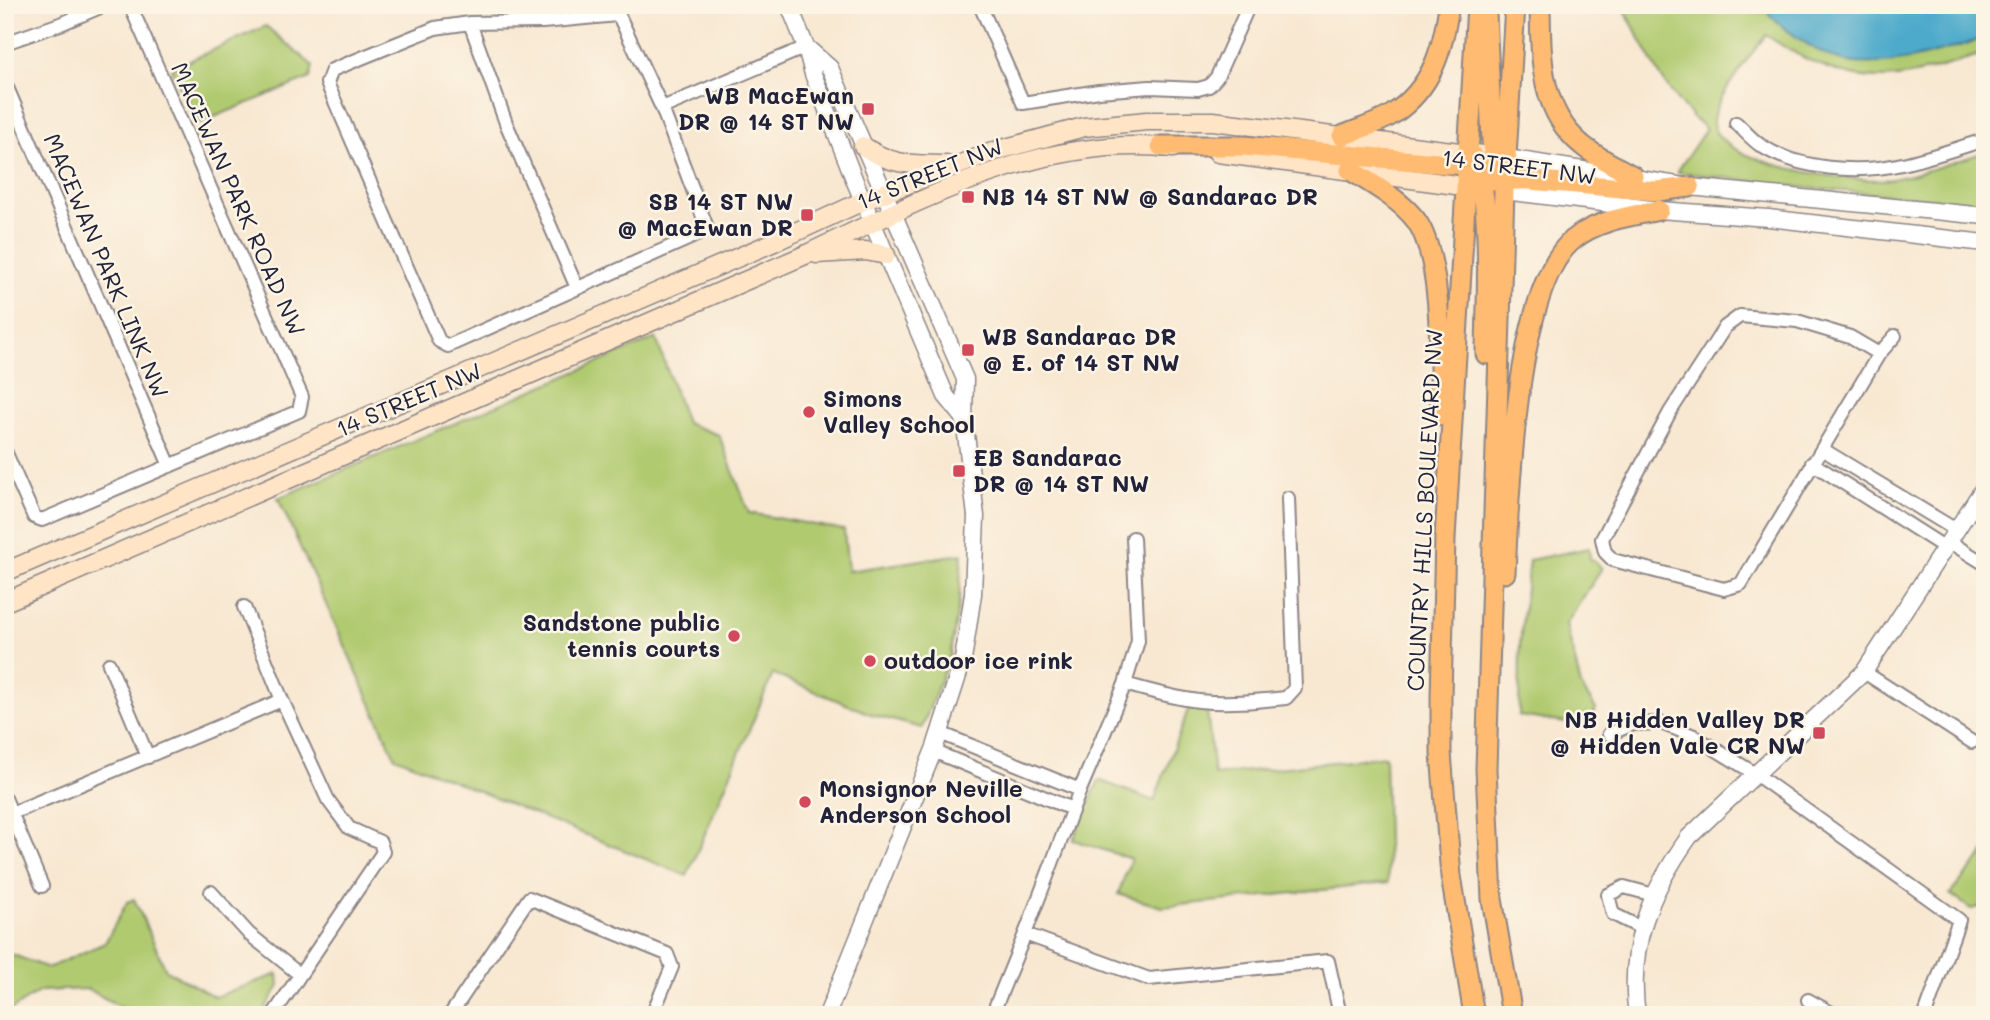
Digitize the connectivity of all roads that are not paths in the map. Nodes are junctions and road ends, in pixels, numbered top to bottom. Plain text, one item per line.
1 (105, 5) edge
2 (130, 5) edge
3 (789, 5) edge
4 (980, 5) edge
5 (1249, 5) edge
6 (1449, 5) edge
7 (1476, 5) edge
8 (1485, 5) edge
9 (1515, 5) edge
10 (1540, 5) edge
11 (616, 10) edge
12 (470, 23) junction
13 (5, 43) edge
14 (806, 47) junction
15 (5, 83) edge
16 (662, 108) junction
17 (1736, 123) dead end
18 (1342, 136) junction
19 (1985, 140) edge
20 (863, 146) junction
21 (1161, 146) junction
22 (957, 165) junction
23 (1350, 170) junction
24 (1487, 172) junction
25 (1633, 176) junction
26 (1690, 187) junction
27 (884, 192) junction
28 (863, 201) junction
29 (1659, 210) junction
30 (894, 214) junction
31 (1985, 216) edge
32 (873, 223) junction
33 (1985, 243) edge
34 (805, 254) junction
35 (886, 255) junction
36 (577, 288) junction
37 (1895, 336) dead end
38 (1879, 354) junction
39 (964, 418) junction
40 (1822, 449) junction
41 (5, 451) edge
42 (1812, 463) junction
43 (170, 466) junction
44 (1985, 486) edge
45 (1288, 498) dead end
46 (1133, 537) dead end
47 (1445, 538) junction
48 (1950, 539) junction
49 (1985, 564) edge
50 (5, 572) edge
51 (5, 602) edge
52 (244, 607) dead end
53 (109, 664) dead end
54 (1864, 672) junction
55 (1125, 684) junction
56 (282, 700) junction
57 (940, 733) junction
58 (1609, 734) dead end
59 (1972, 742) dead end
60 (933, 751) junction
61 (148, 757) junction
62 (1486, 769) junction
63 (1754, 773) junction
64 (1080, 790) junction
65 (5, 798) edge
66 (1072, 809) junction
67 (9, 815) edge
68 (42, 886) dead end
69 (211, 892) dead end
70 (1654, 895) junction
71 (1641, 928) junction
72 (1025, 934) junction
73 (299, 974) junction
74 (1808, 1000) dead end
75 (273, 1015) edge
76 (450, 1015) edge
77 (653, 1015) edge
78 (827, 1015) edge
79 (992, 1015) edge
80 (1340, 1015) edge
81 (1474, 1015) edge
82 (1512, 1015) edge
83 (1637, 1015) edge
84 (1835, 1015) edge
85 (1925, 1015) edge

1 - 13 street
2 - 43 street, MACEWAN PARK ROAD NW
3 - 14 street
4 - 5 street
6 - 18 main road
7 - 24 main road, COUNTRY HILLS BOULEVARD NW
8 - 24 main road
9 - 24 main road, COUNTRY HILLS BOULEVARD NW
10 - 25 main road
11 - 12 street
11 - 16 street
12 - 36 street
12 - 36 street
14 - 16 street
14 - 20 street
14 - 28 street
15 - 43 street, MACEWAN PARK LINK NW
16 - 36 street
17 - 19 street
18 - 22 main road, 14 STREET NW
18 - 24 main road, 14 STREET NW
20 - 22 main road
20 - 27 street
21 - 23 main road, 14 STREET NW
21 - 24 main road
21 - 30 main road, 14 STREET NW
22 - 27 main road, 14 STREET NW
23 - 24 main road, 14 STREET NW
23 - 47 main road
24 - 25 street, 14 STREET NW
24 - 26 main road
24 - 29 street, 14 STREET NW
24 - 47 main road, COUNTRY HILLS BOULEVARD NW
24 - 62 main road
25 - 26 street, 14 STREET NW
26 - 31 street, 14 STREET NW
27 - 28 main road, 14 STREET NW
27 - 30 street
28 - 32 street
28 - 50 main road, 14 STREET NW
29 - 33 street, 14 STREET NW
29 - 62 main road
30 - 32 main road, 14 STREET NW
30 - 39 street
32 - 34 main road, 14 STREET NW
32 - 35 street
34 - 35 main road
34 - 51 main road, 14 STREET NW
35 - 39 street
37 - 38 street
38 - 40 street
38 - 42 street
39 - 57 street
40 - 42 street
40 - 48 street
41 - 43 street
42 - 48 street
44 - 48 street
45 - 55 street
46 - 55 street
47 - 81 main road, COUNTRY HILLS BOULEVARD NW
48 - 49 street
48 - 54 street
52 - 56 street
53 - 61 street
54 - 59 street
54 - 63 street
55 - 64 street
56 - 61 street
56 - 73 street
57 - 60 street
57 - 64 street
58 - 63 street
60 - 66 street
60 - 78 street
61 - 67 street
62 - 82 main road
63 - 70 street
63 - 85 street
64 - 66 street
65 - 67 street
66 - 72 street
67 - 68 street
69 - 73 street
70 - 71 street
70 - 71 street
71 - 83 street
72 - 79 street
72 - 80 street
73 - 75 street
74 - 84 street
76 - 77 street

